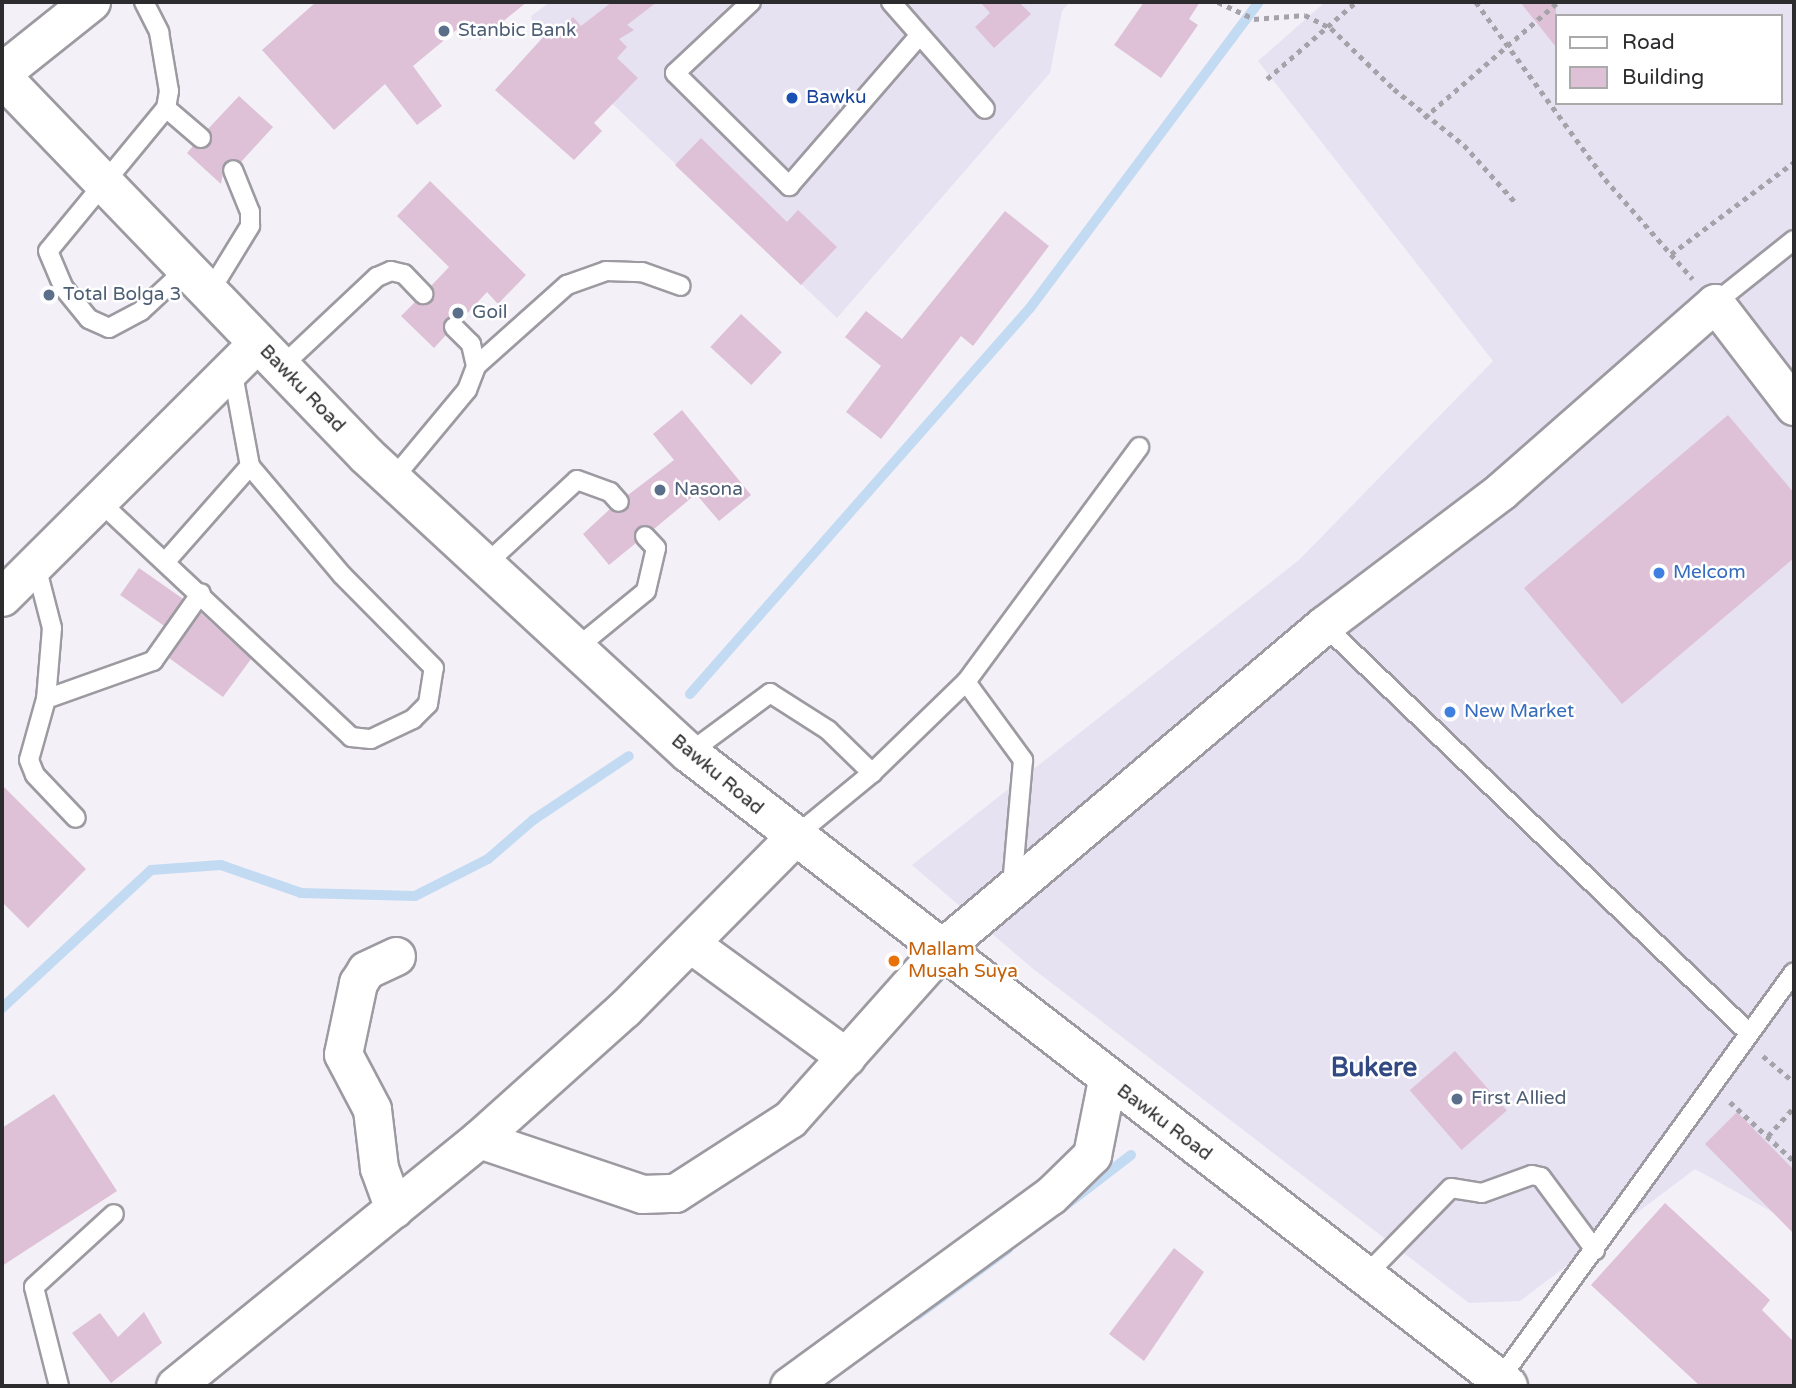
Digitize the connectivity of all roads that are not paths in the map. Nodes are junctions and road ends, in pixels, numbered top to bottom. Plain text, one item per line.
1 (91, 2) edge
2 (144, 2) edge
3 (751, 2) edge
4 (891, 2) edge
5 (919, 36) junction
6 (2, 75) edge
7 (166, 108) junction
8 (985, 109) dead end
9 (201, 138) dead end
10 (233, 170) dead end
11 (104, 184) junction
12 (1794, 240) edge
13 (197, 281) junction
14 (681, 286) dead end
15 (423, 294) dead end
16 (1715, 303) junction
17 (454, 327) dead end
18 (257, 360) junction
19 (476, 366) junction
20 (1794, 406) edge
21 (1139, 447) dead end
22 (250, 466) junction
23 (392, 480) junction
24 (100, 502) junction
25 (619, 502) dead end
26 (645, 536) dead end
27 (167, 560) junction
28 (485, 565) junction
29 (36, 566) junction
30 (201, 593) junction
31 (2, 597) edge
32 (1325, 625) junction
33 (574, 650) junction
34 (966, 682) junction
35 (46, 699) junction
36 (689, 753) junction
37 (872, 774) junction
38 (76, 818) dead end
39 (793, 838) junction
40 (1012, 889) junction
41 (691, 944) junction
42 (943, 947) junction
43 (396, 956) dead end
44 (1794, 972) edge
45 (1746, 1036) junction
46 (846, 1057) junction
47 (1107, 1080) junction
48 (480, 1139) junction
49 (394, 1209) junction
50 (114, 1214) dead end
51 (1595, 1250) junction
52 (1367, 1274) junction
53 (1504, 1383) edge
54 (59, 1386) edge
55 (175, 1386) edge
56 (789, 1386) edge

1 - 6 main road
2 - 7 lane
3 - 5 lane
4 - 5 lane
5 - 8 lane
6 - 11 main road, Bawku Road
7 - 9 lane
7 - 11 lane
10 - 13 lane
11 - 13 main road, Bawku Road
11 - 13 lane
12 - 16 lane
13 - 18 main road, Bawku Road
14 - 19 lane
15 - 18 lane
16 - 20 street
16 - 32 street
17 - 19 lane
18 - 22 lane
18 - 23 main road, Bawku Road
18 - 24 street
19 - 23 lane
21 - 34 lane
22 - 27 lane
22 - 30 lane
23 - 28 main road, Bawku Road
24 - 27 lane
24 - 29 street
25 - 28 lane
26 - 33 lane
27 - 30 lane
28 - 33 main road, Bawku Road
29 - 31 street
29 - 35 lane
30 - 35 lane
32 - 40 street
32 - 45 lane
33 - 36 main road, Bawku Road
34 - 37 lane
34 - 40 lane
35 - 38 lane
36 - 37 lane
36 - 39 main road, Bawku Road
37 - 39 lane
39 - 41 street
39 - 42 main road, Bawku Road
40 - 42 street
41 - 46 street
41 - 48 street
42 - 46 street
42 - 47 main road, Bawku Road
43 - 49 street
44 - 45 lane
45 - 51 lane
46 - 48 street
47 - 52 main road, Bawku Road
47 - 56 street
48 - 49 street
49 - 55 street
50 - 54 lane
51 - 52 lane
51 - 53 lane
52 - 53 main road, Bawku Road

